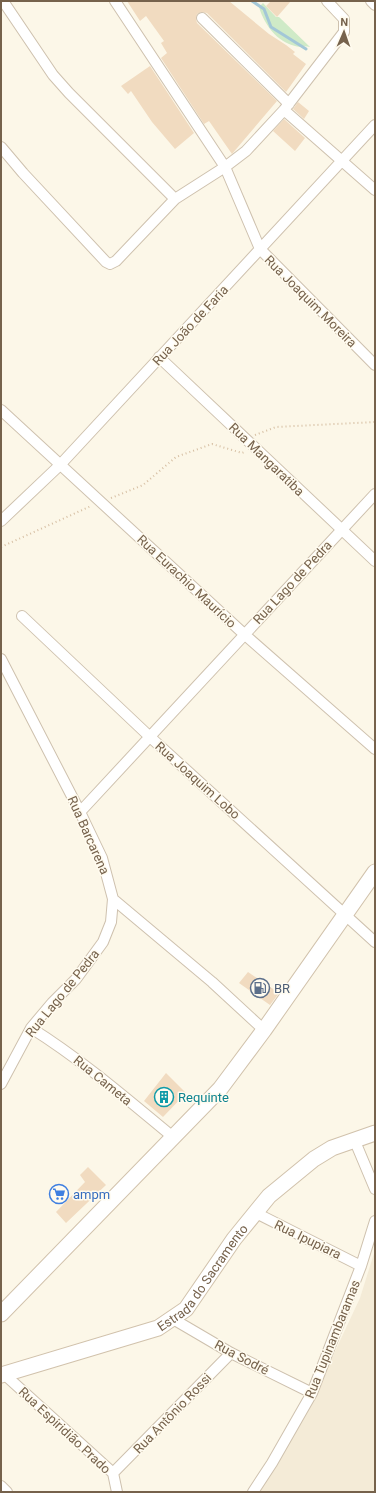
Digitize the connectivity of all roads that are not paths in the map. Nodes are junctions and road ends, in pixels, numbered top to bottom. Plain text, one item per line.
1 (3, 1) edge
2 (115, 1) edge
3 (327, 1) edge
4 (371, 1) edge
5 (375, 4) edge
6 (202, 18) dead end
7 (287, 107) junction
8 (375, 125) edge
9 (1, 147) edge
10 (342, 160) junction
11 (225, 167) junction
12 (375, 190) edge
13 (175, 199) junction
14 (260, 250) junction
15 (159, 356) junction
16 (375, 364) edge
17 (1, 410) edge
18 (60, 465) junction
19 (375, 494) edge
20 (1, 521) edge
21 (342, 530) junction
22 (375, 561) edge
23 (22, 616) dead end
24 (244, 634) junction
25 (1, 659) edge
26 (149, 736) junction
27 (375, 749) edge
28 (80, 812) junction
29 (375, 872) edge
30 (113, 899) junction
31 (346, 915) junction
32 (375, 942) edge
33 (31, 1028) junction
34 (264, 1030) junction
35 (1, 1084) edge
36 (375, 1134) edge
37 (173, 1137) junction
38 (354, 1139) junction
39 (374, 1181) edge
40 (254, 1212) junction
41 (375, 1221) edge
42 (361, 1266) junction
43 (1, 1314) edge
44 (173, 1319) junction
45 (231, 1353) junction
46 (3, 1375) edge
47 (312, 1393) junction
48 (113, 1473) junction
49 (1, 1486) edge
50 (7, 1492) edge
51 (117, 1492) edge
52 (253, 1492) edge

1 - 13 street
2 - 11 street, Rua Joaquim Moreira
3 - 7 street
4 - 5 street
6 - 7 street
7 - 10 street
7 - 11 street
8 - 10 street, Rua João de Faria
9 - 13 street
10 - 12 street
10 - 14 street, Rua João de Faria
11 - 13 street
11 - 14 street, Rua Joaquim Moreira
14 - 15 street, Rua João de Faria
14 - 16 street, Rua Joaquim Moreira
15 - 18 street, Rua João de Faria
15 - 21 street, Rua Mangaratiba
17 - 18 street, Rua Eurachio Maurício
18 - 20 street, Rua João de Faria
18 - 24 street, Rua Eurachio Maurício
19 - 21 street, Rua Lago de Pedra
21 - 22 street, Rua Mangaratiba
21 - 24 street, Rua Lago de Pedra
23 - 26 street, Rua Joaquim Lobo
24 - 26 street, Rua Lago de Pedra
24 - 27 street, Rua Eurachio Maurício
25 - 28 street, Rua Barcarena
26 - 28 street, Rua Lago de Pedra
26 - 31 street, Rua Joaquim Lobo
28 - 30 street, Rua Barcarena
29 - 31 main road
30 - 33 street, Rua Lago de Pedra
30 - 34 street
31 - 32 street, Rua Joaquim Lobo
31 - 34 main road
33 - 35 street, Rua Lago de Pedra
33 - 37 street, Rua Cameta
34 - 37 main road
36 - 38 main road, Estrada do Sacramento
37 - 43 main road
38 - 39 street
38 - 40 main road, Estrada do Sacramento
40 - 42 street, Rua Ipupiara
40 - 44 main road, Estrada do Sacramento
41 - 42 street, Rua Tupinambaramas
42 - 47 street, Rua Tupinambaramas
44 - 45 street, Rua Sodré
44 - 46 main road, Estrada do Sacramento
45 - 47 street, Rua Sodré
45 - 48 street, Rua Antônio Rossi
46 - 48 street, Rua Espiridião Prado
47 - 52 street, Rua Tupinambaramas
48 - 51 street, Rua Espiridião Prado
49 - 50 street

